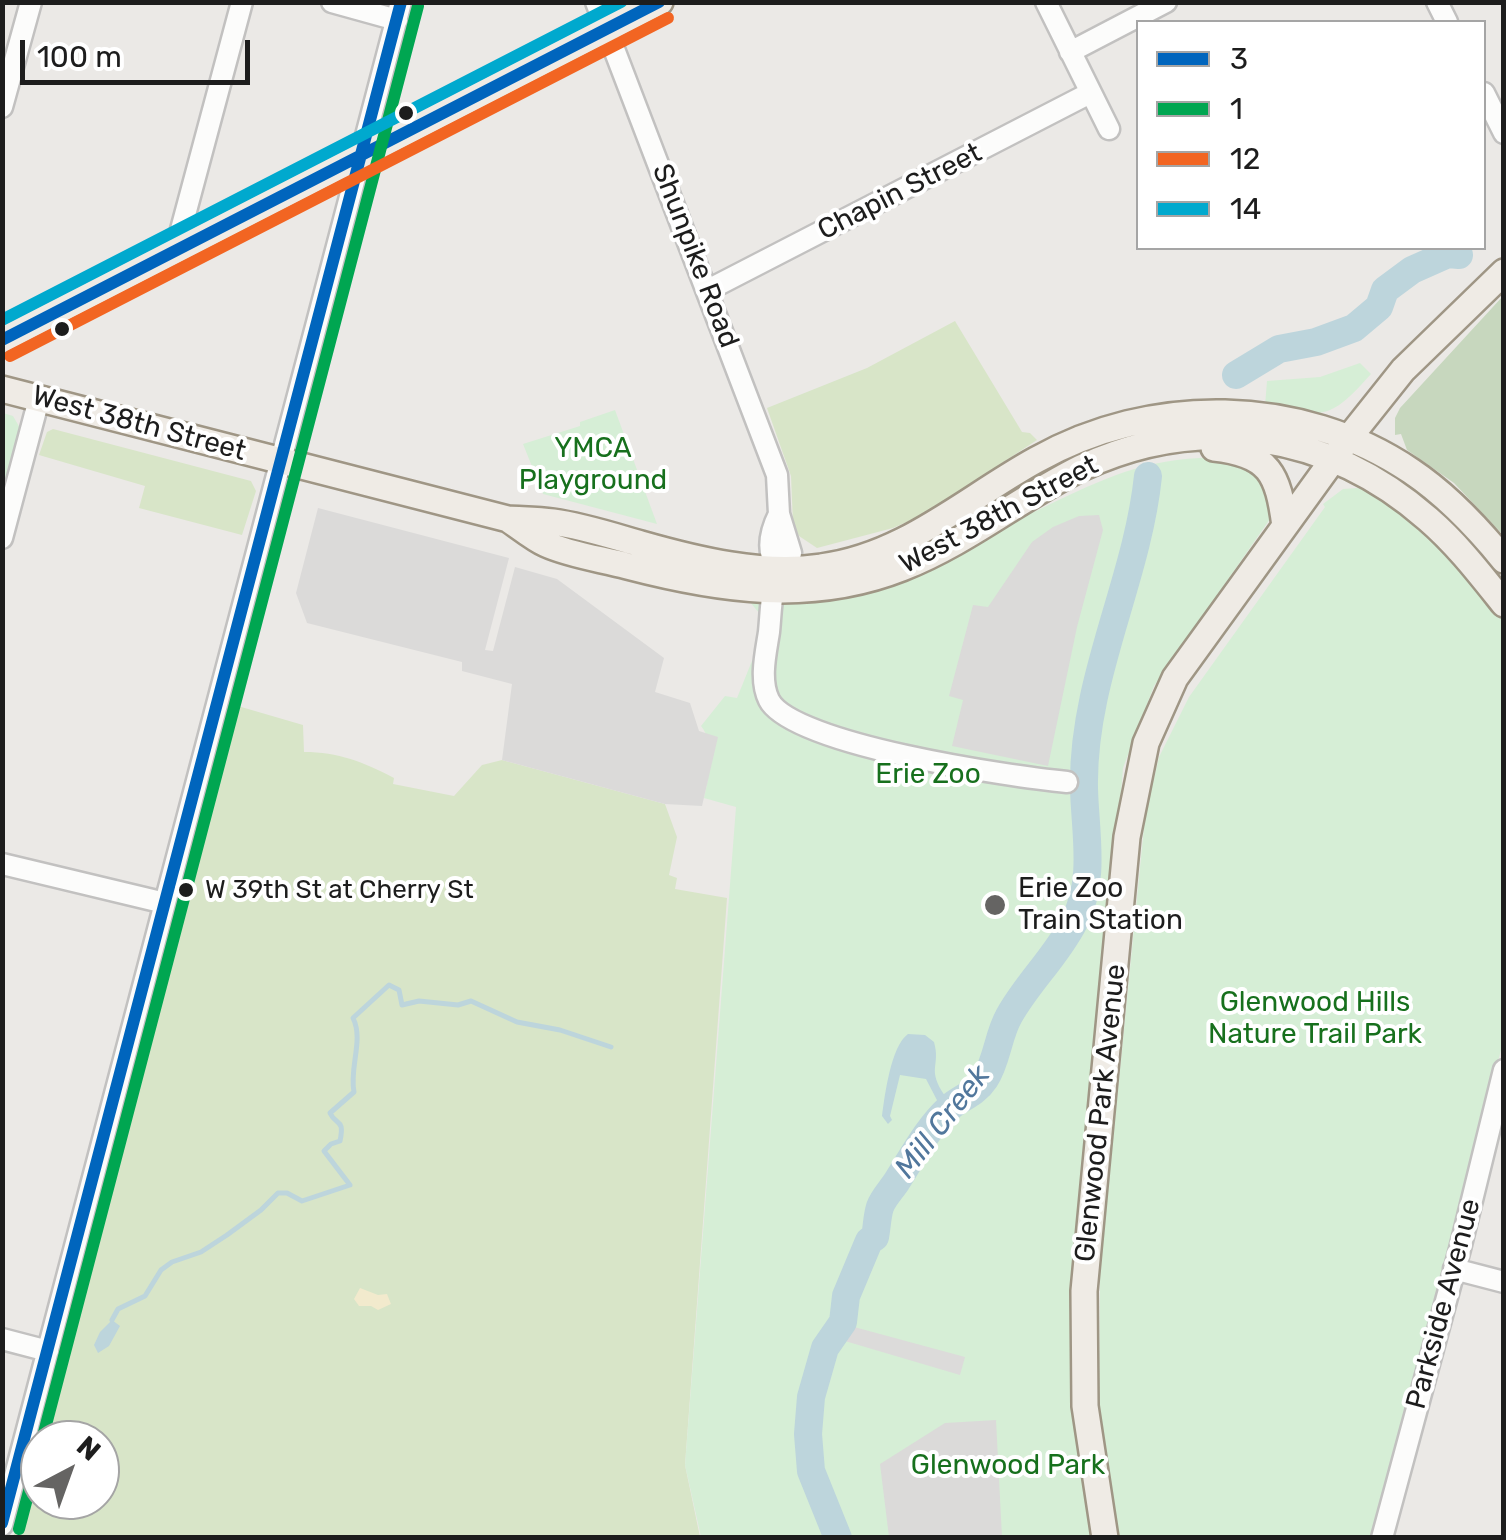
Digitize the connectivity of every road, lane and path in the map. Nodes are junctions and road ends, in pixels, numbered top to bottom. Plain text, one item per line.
1 (31, 2) edge
2 (242, 2) edge
3 (332, 2) edge
4 (596, 2) edge
5 (660, 2) edge
6 (1046, 2) edge
7 (1166, 2) edge
8 (399, 11) edge
9 (608, 29) junction
10 (1070, 52) junction
11 (1090, 93) junction
12 (1486, 97) edge
13 (2, 107) edge
14 (1109, 128) dead end
15 (1504, 132) edge
16 (361, 156) junction
17 (175, 252) junction
18 (1504, 272) edge
19 (708, 290) junction
20 (2, 340) edge
21 (2, 389) edge
22 (40, 398) junction
23 (1260, 438) junction
24 (1341, 449) junction
25 (281, 461) junction
26 (1285, 526) junction
27 (2, 538) edge
28 (1504, 560) edge
29 (819, 578) junction
30 (776, 580) junction
31 (1504, 604) edge
32 (1066, 782) dead end
33 (2, 864) edge
34 (165, 903) junction
35 (1504, 1070) edge
36 (1454, 1269) junction
37 (1504, 1282) edge
38 (2, 1339) edge
39 (48, 1351) junction
40 (2, 1525) edge
41 (1104, 1538) edge
42 (1382, 1538) edge

1 - 13 street
2 - 17 street
3 - 8 street
4 - 9 street, Shunpike Road
5 - 9 main road
6 - 10 street
7 - 10 street
8 - 16 street
9 - 16 main road
9 - 19 street, Shunpike Road
10 - 11 street
11 - 14 street
11 - 19 street, Chapin Street
12 - 15 street
16 - 17 main road
16 - 25 street
17 - 20 main road
18 - 24 main road, Glenwood Park Avenue
19 - 30 street, Shunpike Road
21 - 22 main road, West 38th Street
22 - 25 main road, West 38th Street
22 - 27 street
23 - 24 main road, West 38th Street
23 - 26 main road
23 - 29 main road, West 38th Street
23 - 29 main road, West 38th Street
24 - 26 main road, Glenwood Park Avenue
24 - 28 main road, West 38th Street
24 - 31 main road, West 38th Street
25 - 30 main road, West 38th Street
25 - 34 street
26 - 41 main road, Glenwood Park Avenue
29 - 30 main road, West 38th Street
30 - 32 street, Shunpike Road
33 - 34 street
34 - 39 street
35 - 36 street, Parkside Avenue
36 - 37 street
36 - 42 street, Parkside Avenue
38 - 39 street
39 - 40 street

